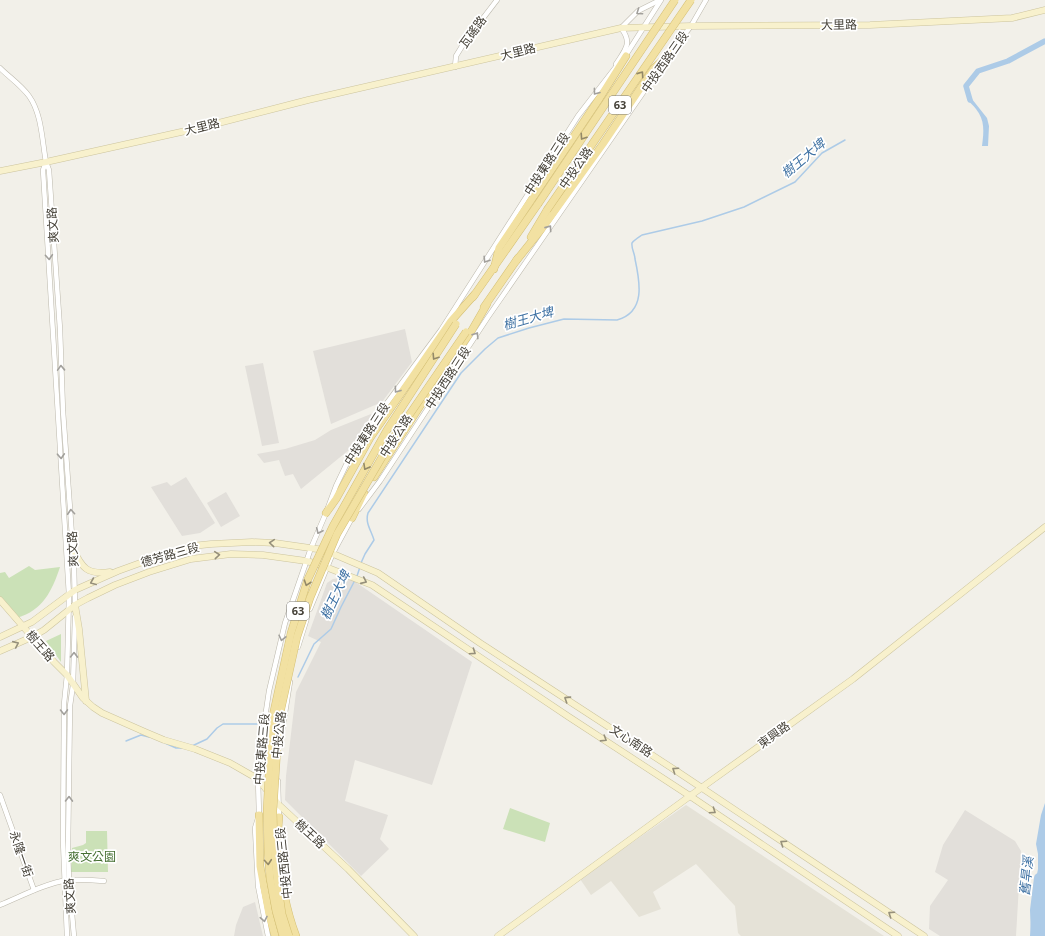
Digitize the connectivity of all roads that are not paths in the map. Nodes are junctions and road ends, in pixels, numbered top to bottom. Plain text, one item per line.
1 (497, 0) edge
2 (660, 0) edge
3 (675, 0) edge
4 (691, 0) edge
5 (706, 0) edge
6 (1045, 10) edge
7 (690, 26) junction
8 (621, 28) junction
9 (643, 28) junction
10 (671, 53) junction
11 (626, 56) junction
12 (455, 67) junction
13 (615, 67) junction
14 (0, 68) edge
15 (46, 162) junction
16 (0, 171) edge
17 (516, 261) junction
18 (494, 269) junction
19 (475, 294) junction
20 (487, 304) junction
21 (326, 513) junction
22 (352, 518) junction
23 (1045, 527) edge
24 (311, 548) junction
25 (73, 549) junction
26 (333, 553) junction
27 (306, 561) junction
28 (328, 567) junction
29 (118, 571) junction
30 (75, 590) junction
31 (69, 595) junction
32 (0, 600) edge
33 (75, 604) junction
34 (68, 611) junction
35 (23, 627) junction
36 (0, 637) edge
37 (32, 637) junction
38 (0, 651) edge
39 (67, 675) junction
40 (73, 685) junction
41 (86, 701) junction
42 (264, 720) junction
43 (283, 724) junction
44 (258, 779) junction
45 (701, 788) junction
46 (0, 795) edge
47 (690, 796) junction
48 (279, 805) junction
49 (259, 815) junction
50 (279, 817) junction
51 (66, 880) junction
52 (104, 881) dead end
53 (34, 890) junction
54 (0, 905) edge
55 (67, 936) edge
56 (74, 936) edge
57 (268, 936) edge
58 (275, 936) edge
59 (283, 936) edge
60 (289, 936) edge
61 (297, 936) edge
62 (414, 936) edge
63 (498, 936) edge
64 (898, 936) edge
65 (924, 936) edge

1 - 12 street, 瓦磘路
2 -> 8 street
2 - 9 street, 中投東路三段
3 -> 18 main road, 中投公路 / 63, bridge
17 -> 4 main road, 中投公路 / 63, bridge
5 - 7 street, 中投西路三段
6 - 7 street, 大里路
7 - 9 street, 大里路
7 - 10 street, 中投西路三段
8 - 9 street, 大里路
8 - 12 street, 大里路
8 - 13 street
9 - 11 street, 中投東路三段
10 - 17 main road
22 -> 10 street, 中投西路三段
11 - 13 street, 中投東路三段
11 - 18 main road
12 - 15 street, 大里路
13 -> 21 street, 中投東路三段
14 - 15 street, 爽文路
15 - 16 street, 大里路
25 -> 15 street, 爽文路
15 -> 31 street, 爽文路
17 - 20 main road, 中投公路 / 63
18 - 19 main road, 中投公路 / 63
19 - 21 main road
19 -> 59 main road, 中投公路 / 63, bridge
20 - 22 main road
20 - 60 main road, 中投公路 / 63, bridge
21 -> 24 street, 中投東路三段
22 - 26 street, 中投西路三段
23 - 45 street, 東興路
24 - 26 street, 德芳路三段
24 - 27 street, 中投東路三段
24 -> 29 street, 德芳路三段
25 - 29 street
25 - 30 street, 爽文路
26 - 28 street, 中投西路三段
45 -> 26 street, 文心南路
27 - 28 street, 德芳路三段
33 -> 27 street, 德芳路三段
27 -> 42 street, 中投東路三段
28 - 43 street, 中投西路三段
28 -> 47 street, 文心南路
29 -> 30 street, 德芳路三段
30 - 31 street, 德芳路三段
30 - 33 street, 爽文路
31 - 34 street, 爽文路
31 - 35 street, 德芳路三段
32 - 35 street, 樹王路
33 - 34 street, 德芳路三段
40 -> 33 street, 爽文路
33 - 41 street
34 - 37 street, 德芳路三段
34 - 39 street, 爽文路
35 - 36 street, 德芳路三段
35 - 37 street, 樹王路
38 -> 37 street, 德芳路三段
37 - 39 street, 樹王路
39 - 40 street, 樹王路
39 -> 51 street, 爽文路
40 - 41 street, 樹王路
51 -> 40 street, 爽文路
41 - 44 street, 樹王路
42 - 43 street
42 - 44 street, 中投東路三段
43 - 48 street, 中投西路三段
44 - 48 street, 樹王路
44 - 49 street, 中投東路三段
45 - 47 street, 東興路
65 -> 45 street, 文心南路
46 - 53 street, 永隆一街
47 - 63 street, 東興路
47 -> 64 street, 文心南路
48 - 50 street, 中投西路三段
48 - 62 street, 樹王路
49 -> 57 street, 中投東路三段
49 - 58 main road
50 - 61 street, 中投西路三段
50 - 61 main road
51 - 52 street
51 - 53 street
51 - 55 street, 爽文路
51 - 56 street, 爽文路
53 - 54 street

